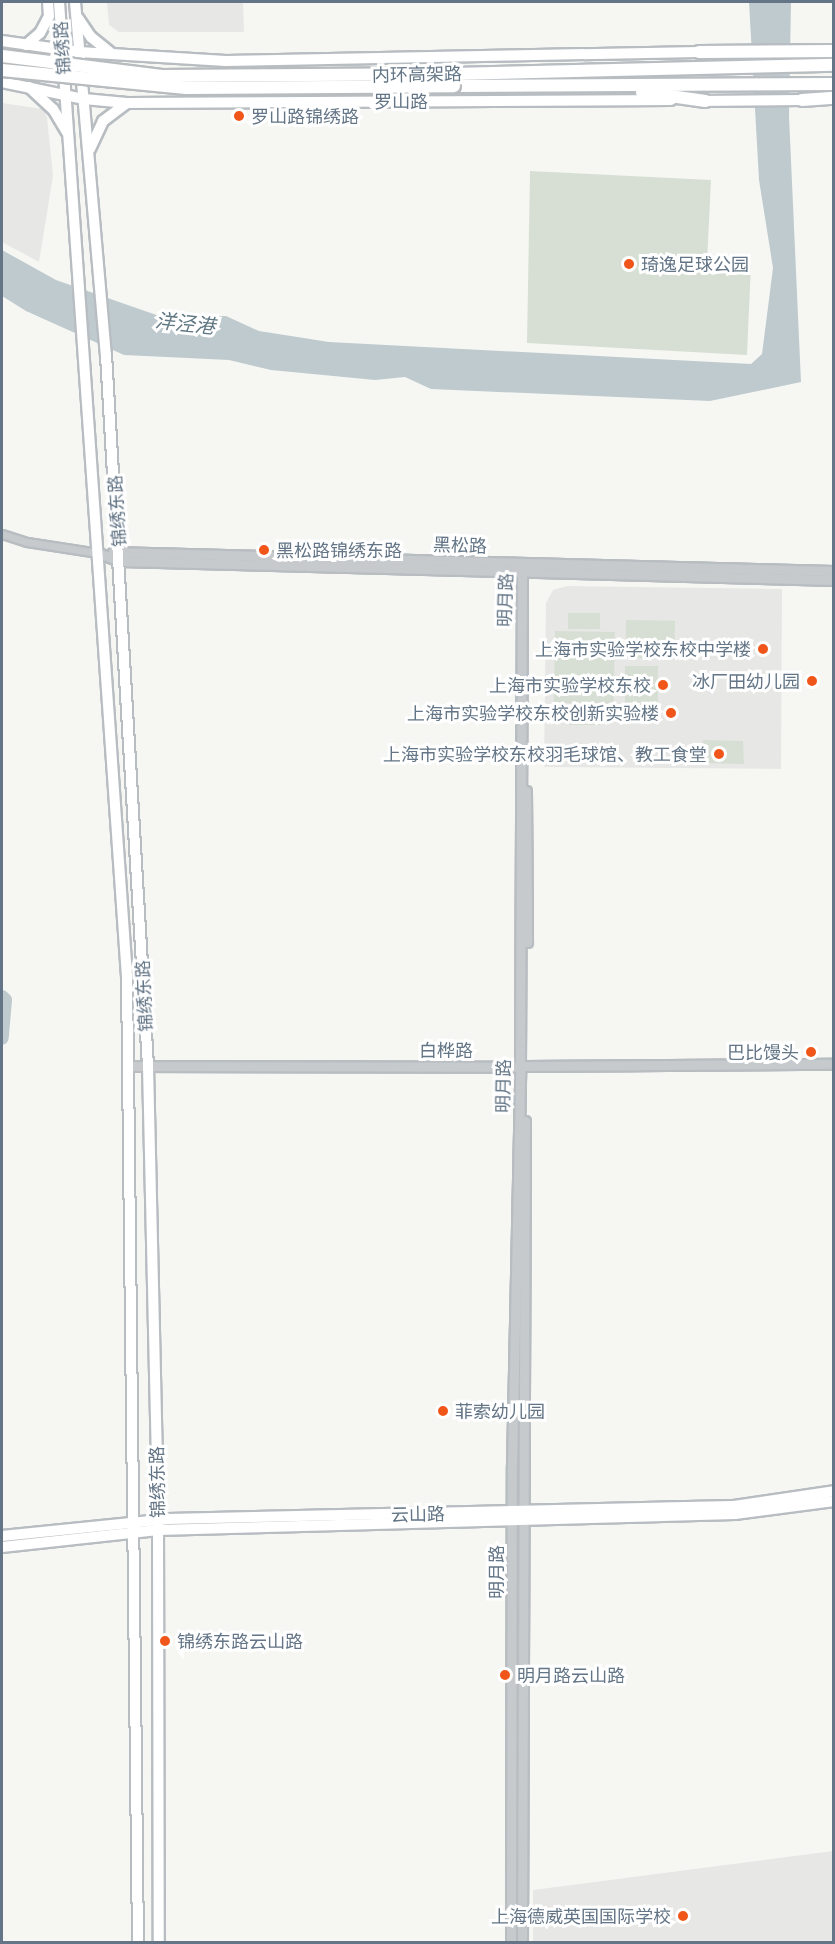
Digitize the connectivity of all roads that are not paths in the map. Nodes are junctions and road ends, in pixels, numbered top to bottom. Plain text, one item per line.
1 (48, 2) edge
2 (59, 2) edge
3 (76, 7) edge
4 (2, 41) edge
5 (26, 45) junction
6 (62, 50) junction
7 (834, 51) edge
8 (79, 52) junction
9 (699, 52) junction
10 (112, 54) junction
11 (2, 56) edge
12 (803, 65) junction
13 (834, 65) edge
14 (2, 70) edge
15 (454, 80) junction
16 (2, 82) edge
17 (834, 84) edge
18 (593, 86) junction
19 (29, 87) junction
20 (65, 95) junction
21 (84, 99) junction
22 (834, 99) edge
23 (802, 100) joint
24 (705, 101) junction
25 (127, 103) junction
26 (68, 135) junction
27 (89, 152) junction
28 (2, 534) edge
29 (98, 553) junction
30 (119, 556) junction
31 (522, 564) junction
32 (834, 571) edge
33 (522, 574) junction
34 (834, 580) edge
35 (834, 1064) edge
36 (130, 1066) junction
37 (148, 1066) junction
38 (522, 1066) junction
39 (834, 1491) edge
40 (834, 1501) edge
41 (512, 1517) junction
42 (525, 1517) junction
43 (158, 1525) junction
44 (135, 1526) junction
45 (2, 1536) edge
46 (2, 1547) edge
47 (138, 1942) edge
48 (159, 1942) edge
49 (511, 1942) edge
50 (522, 1942) edge

1 - 5 main road
2 - 6 main road, 锦绣路
3 - 8 main road, 锦绣路
3 - 10 main road
4 - 5 main road
5 - 6 main road
6 - 8 main road
6 - 20 main road, 锦绣路
7 - 9 highway
8 - 10 main road
8 - 21 main road, 锦绣东路
9 - 10 main road
9 - 12 highway
11 - 15 highway, 内环高架路, bridge
12 - 13 highway, 内环高架路
12 - 15 highway, 内环高架路
14 - 15 highway, 内环高架路, bridge
15 - 18 highway, 内环高架路
16 - 19 main road, 罗山路
17 - 18 highway, 内环高架路
18 - 24 highway
19 - 20 main road, 罗山路
19 - 26 main road
20 - 21 main road, 罗山路
20 - 26 main road, 锦绣东路
21 - 25 main road, 罗山路
21 - 27 main road, 锦绣东路
22 - 23 highway
23 - 24 main road, 罗山路
24 - 25 main road, 罗山路
25 - 27 main road
26 - 29 main road, 锦绣东路
27 - 30 main road, 锦绣东路
28 - 29 street
29 - 30 street
29 - 36 main road, 锦绣东路
30 - 31 street, 黑松路
30 - 33 street
30 - 37 main road, 锦绣东路
31 - 32 street, 黑松路
31 - 33 street, 明月路
33 - 34 street
33 - 38 street, 明月路
35 - 38 street, 白桦路
36 - 37 street, 白桦路
36 - 44 main road, 锦绣东路
37 - 38 street, 白桦路
37 - 43 main road, 锦绣东路
38 - 41 street, 明月路
38 - 42 street, 明月路
39 - 42 main road, 云山路
40 - 42 main road, 云山路
41 - 42 main road, 云山路
41 - 43 main road, 云山路
41 - 49 street, 明月路
42 - 50 street, 明月路
43 - 44 main road, 云山路
43 - 48 main road, 锦绣东路
44 - 45 main road, 云山路
44 - 46 main road, 云山路
44 - 47 main road, 锦绣东路

